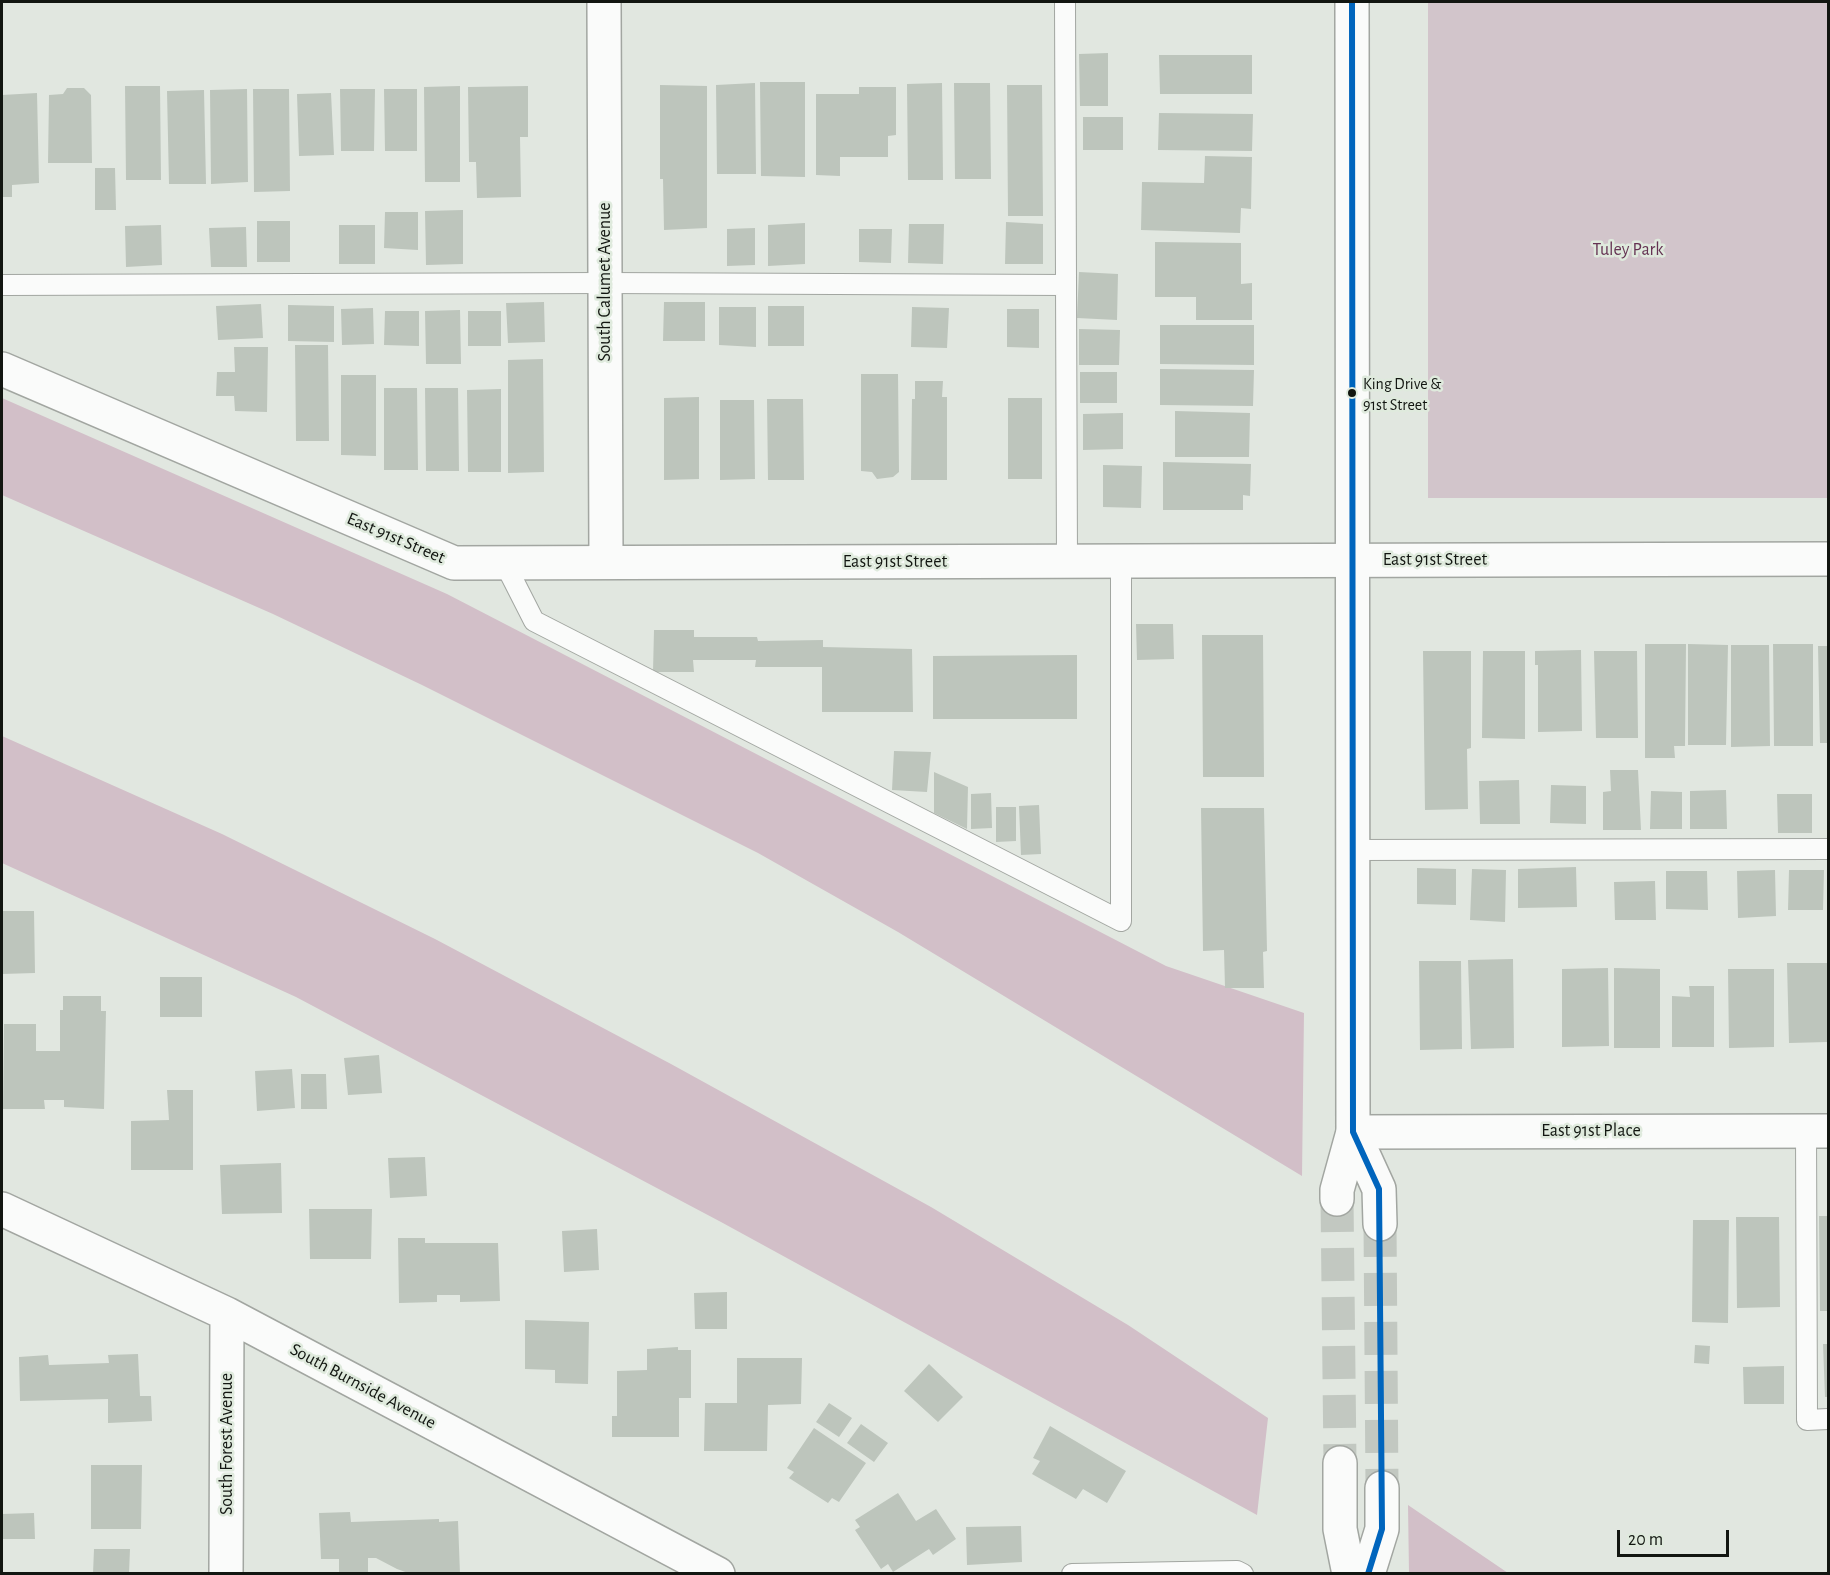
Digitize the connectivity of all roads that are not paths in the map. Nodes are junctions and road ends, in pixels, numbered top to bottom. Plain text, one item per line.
1 (604, 2) edge
2 (1065, 2) edge
3 (1352, 2) edge
4 (605, 284) junction
5 (2, 285) edge
6 (1066, 285) junction
7 (2, 369) edge
8 (1828, 559) edge
9 (1352, 560) junction
10 (1068, 561) junction
11 (1121, 561) junction
12 (504, 562) junction
13 (606, 562) junction
14 (1828, 849) edge
15 (1353, 850) junction
16 (1817, 1131) edge
17 (1353, 1132) junction
18 (1337, 1199) tunnel mouth
19 (2, 1209) edge
20 (1380, 1224) tunnel mouth
21 (227, 1314) junction
22 (1828, 1419) edge
23 (1340, 1463) tunnel mouth
24 (1382, 1488) tunnel mouth
25 (226, 1574) edge
26 (718, 1574) edge
27 (1072, 1574) edge
28 (1243, 1574) edge
29 (1349, 1574) edge
30 (1368, 1574) edge

1 - 4 street, South Calumet Avenue
2 - 6 lane
3 - 9 street
4 - 5 lane
4 - 6 lane
4 - 13 street, South Calumet Avenue
6 - 10 lane
7 - 12 street, East 91st Street
8 - 9 street, East 91st Street
9 - 11 street, East 91st Street
9 - 15 street
10 - 11 street, East 91st Street
10 - 13 street, East 91st Street
11 - 12 lane
12 - 13 street, East 91st Street
14 - 15 lane
15 - 17 street
16 - 17 street, East 91st Place
16 - 22 lane
17 - 18 street
17 - 20 street
19 - 21 street, South Burnside Avenue
21 - 25 street, South Forest Avenue
21 - 26 street, South Burnside Avenue
23 - 29 street
24 - 30 street
27 - 28 lane

